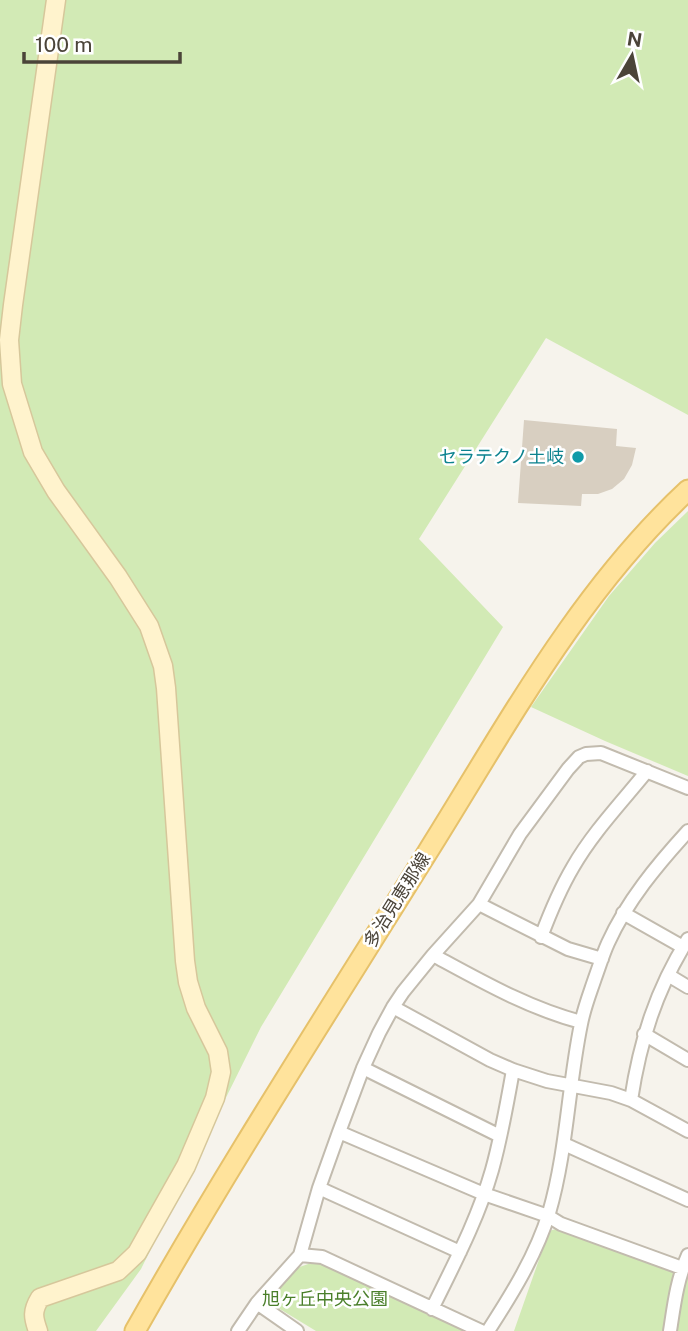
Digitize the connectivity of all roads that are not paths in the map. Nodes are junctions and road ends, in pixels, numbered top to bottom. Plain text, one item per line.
1 (56, 0) edge
2 (6, 387) edge
3 (688, 490) edge
4 (647, 772) junction
5 (688, 788) edge
6 (688, 831) edge
7 (479, 904) junction
8 (624, 913) junction
9 (541, 937) junction
10 (685, 943) edge
11 (433, 955) junction
12 (602, 959) junction
13 (668, 975) junction
14 (688, 987) edge
15 (393, 1007) junction
16 (581, 1022) junction
17 (644, 1034) junction
18 (688, 1060) edge
19 (363, 1068) junction
20 (513, 1070) junction
21 (571, 1086) junction
22 (631, 1100) junction
23 (688, 1130) edge
24 (339, 1132) junction
25 (500, 1136) junction
26 (564, 1144) junction
27 (319, 1188) junction
28 (484, 1194) junction
29 (688, 1200) edge
30 (548, 1216) junction
31 (460, 1252) junction
32 (300, 1255) junction
33 (688, 1255) edge
34 (682, 1268) junction
35 (257, 1303) junction
36 (432, 1309) junction
37 (38, 1331) edge
38 (135, 1331) edge
39 (238, 1331) edge
40 (297, 1331) edge
41 (481, 1331) edge
42 (488, 1331) edge
43 (670, 1331) edge

1 - 2 street
2 - 37 street
3 - 38 main road, 多治見恵那線
4 - 5 street
4 - 7 street
4 - 9 street
6 - 8 street
7 - 9 street
7 - 11 street
8 - 10 street
8 - 12 street
9 - 12 street
10 - 13 street
11 - 15 street
11 - 16 street
12 - 16 street
13 - 14 street
13 - 17 street
15 - 19 street
15 - 20 street
16 - 21 street
17 - 18 street
17 - 22 street
19 - 24 street
19 - 25 street
20 - 21 street
20 - 25 street
21 - 22 street
21 - 26 street
22 - 23 street
24 - 27 street
24 - 28 street
25 - 28 street
26 - 29 street
26 - 30 street
27 - 31 street
27 - 32 street
28 - 30 street
28 - 31 street
30 - 34 street
30 - 42 street
31 - 36 street
32 - 35 street
32 - 36 street
33 - 34 street
34 - 43 street
35 - 39 street
35 - 40 street
36 - 41 street

